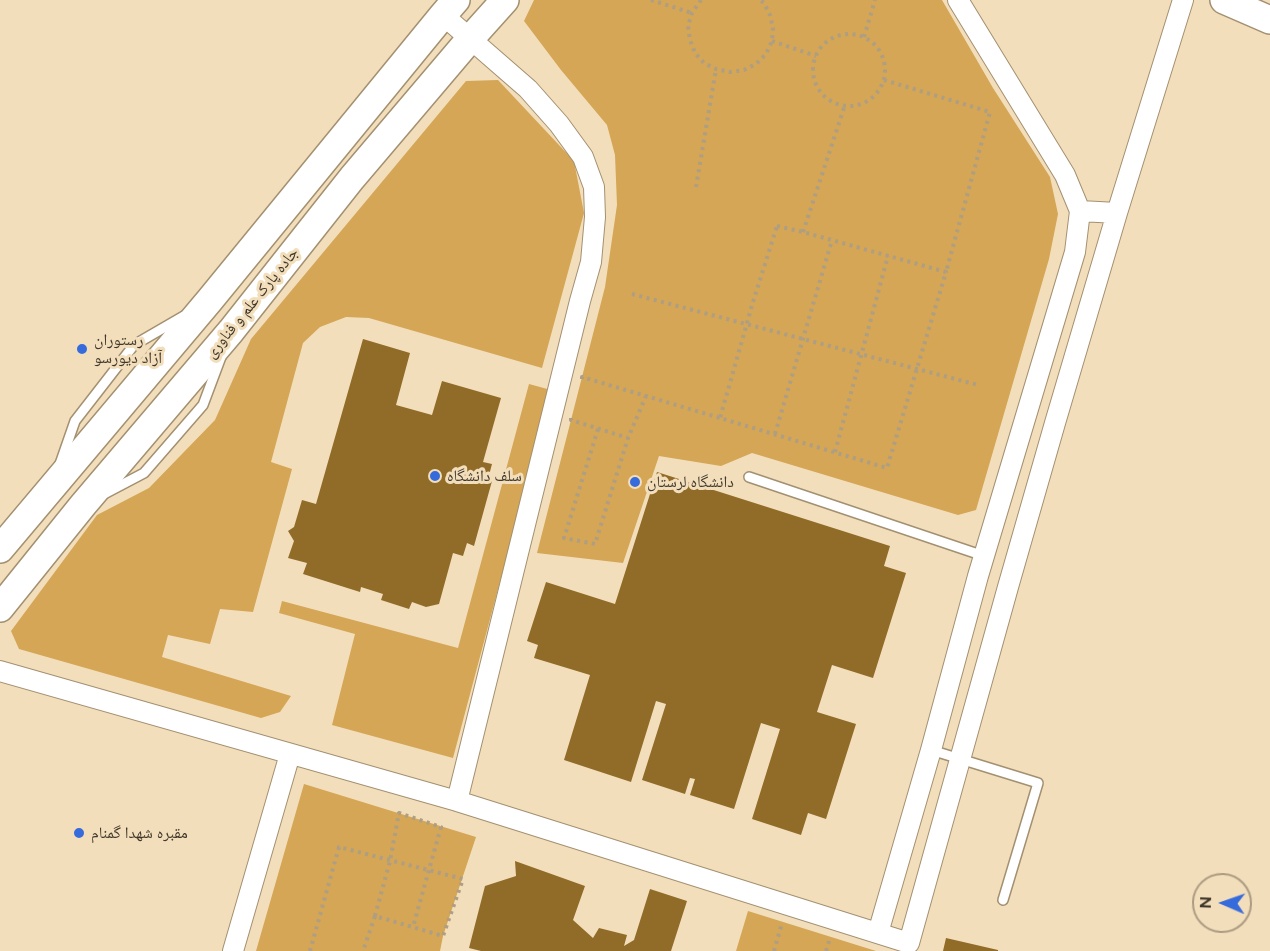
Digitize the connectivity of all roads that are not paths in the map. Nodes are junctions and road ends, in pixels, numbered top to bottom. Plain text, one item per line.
1 (505, 0) edge
2 (958, 0) edge
3 (1183, 0) edge
4 (1224, 0) edge
5 (449, 8) edge
6 (1270, 20) edge
7 (470, 39) junction
8 (1080, 211) junction
9 (1117, 213) junction
10 (749, 477) dead end
11 (0, 549) edge
12 (984, 556) junction
13 (1015, 565) junction
14 (0, 608) edge
15 (0, 671) edge
16 (931, 750) junction
17 (290, 754) junction
18 (961, 759) junction
19 (457, 801) junction
20 (1003, 900) dead end
21 (878, 933) junction
22 (908, 947) edge
23 (233, 951) edge

1 - 7 street, جاده پارک علم و فناوری
2 - 8 street
3 - 9 street
4 - 6 street
5 - 7 street
5 - 11 street, جاده پارک علم و فناوری
7 - 14 street, جاده پارک علم و فناوری
7 - 19 street
8 - 9 street
8 - 12 street
9 - 13 street
10 - 12 lane
12 - 13 street
12 - 16 street
13 - 18 street
15 - 17 street
16 - 18 lane
16 - 21 street
17 - 19 street
17 - 23 street
18 - 20 lane
18 - 22 street
19 - 21 street
21 - 22 street

